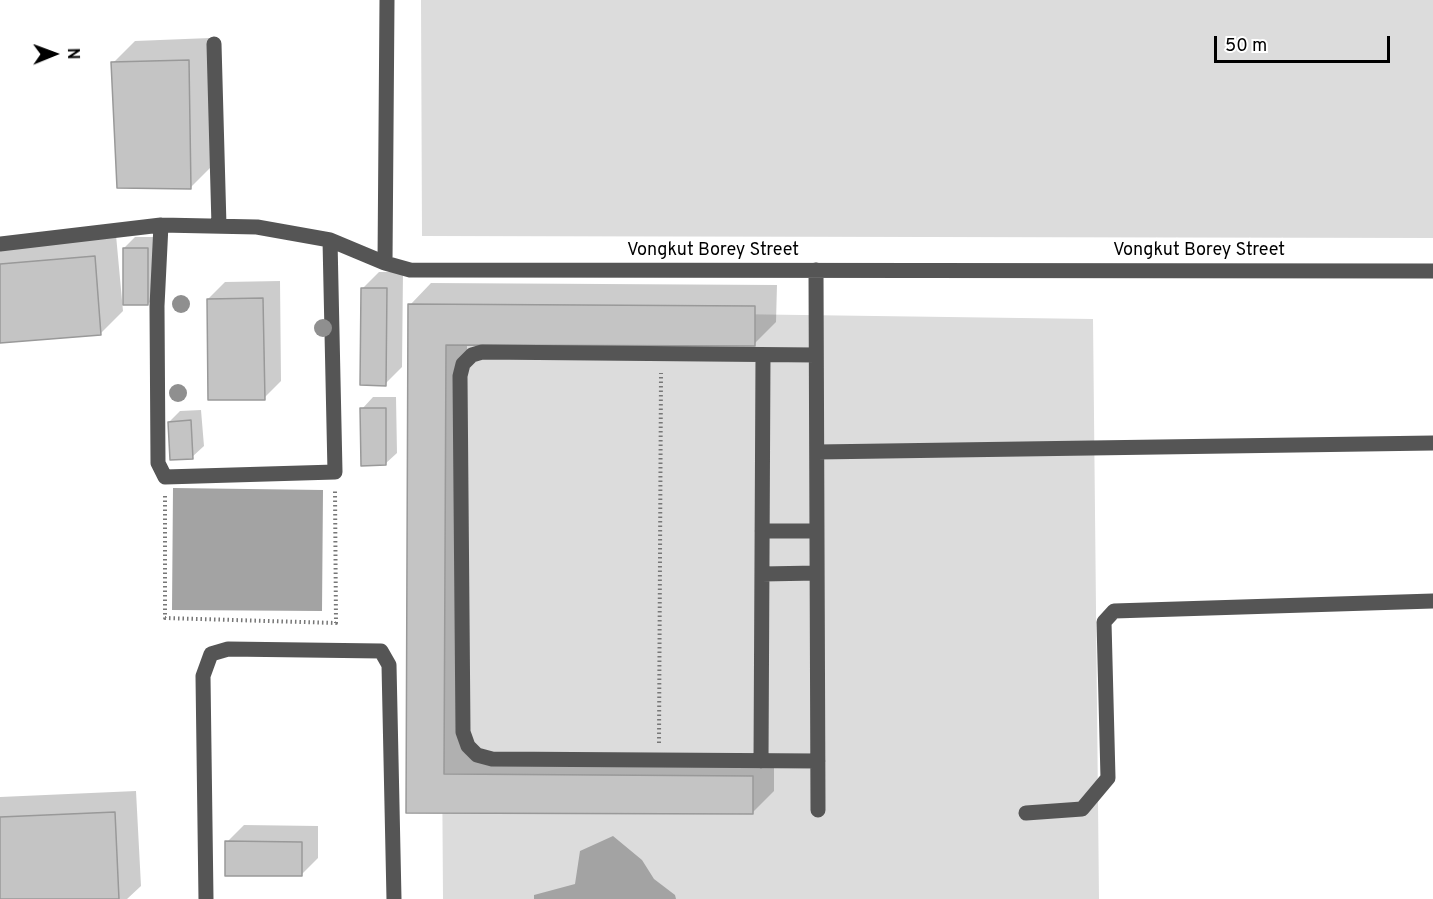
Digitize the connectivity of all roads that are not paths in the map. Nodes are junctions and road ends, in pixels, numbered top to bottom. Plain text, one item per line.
1 (387, 0) edge
2 (214, 44) dead end
3 (161, 225) junction
4 (219, 226) junction
5 (330, 240) junction
6 (0, 244) edge
7 (385, 263) junction
8 (816, 270) junction
9 (1433, 271) edge
10 (763, 355) junction
11 (816, 355) junction
12 (1433, 443) edge
13 (817, 452) junction
14 (762, 531) junction
15 (817, 531) junction
16 (817, 573) junction
17 (762, 574) junction
18 (1433, 601) edge
19 (761, 761) junction
20 (818, 761) junction
21 (818, 810) dead end
22 (1026, 813) dead end
23 (206, 899) edge
24 (394, 899) edge

1 - 7 street
2 - 4 street
3 - 4 street, Vongkut Borey Street
3 - 5 street
3 - 6 street, Vongkut Borey Street
4 - 5 street, Vongkut Borey Street
5 - 7 street, Vongkut Borey Street
7 - 8 street, Vongkut Borey Street
8 - 9 street, Vongkut Borey Street
8 - 11 street
10 - 11 street
10 - 14 street
10 - 19 street
11 - 13 street
12 - 13 street
13 - 15 street
14 - 15 street
14 - 17 street
15 - 16 street
16 - 17 street
16 - 20 street
17 - 19 street
18 - 22 street
19 - 20 street
20 - 21 street
23 - 24 street

